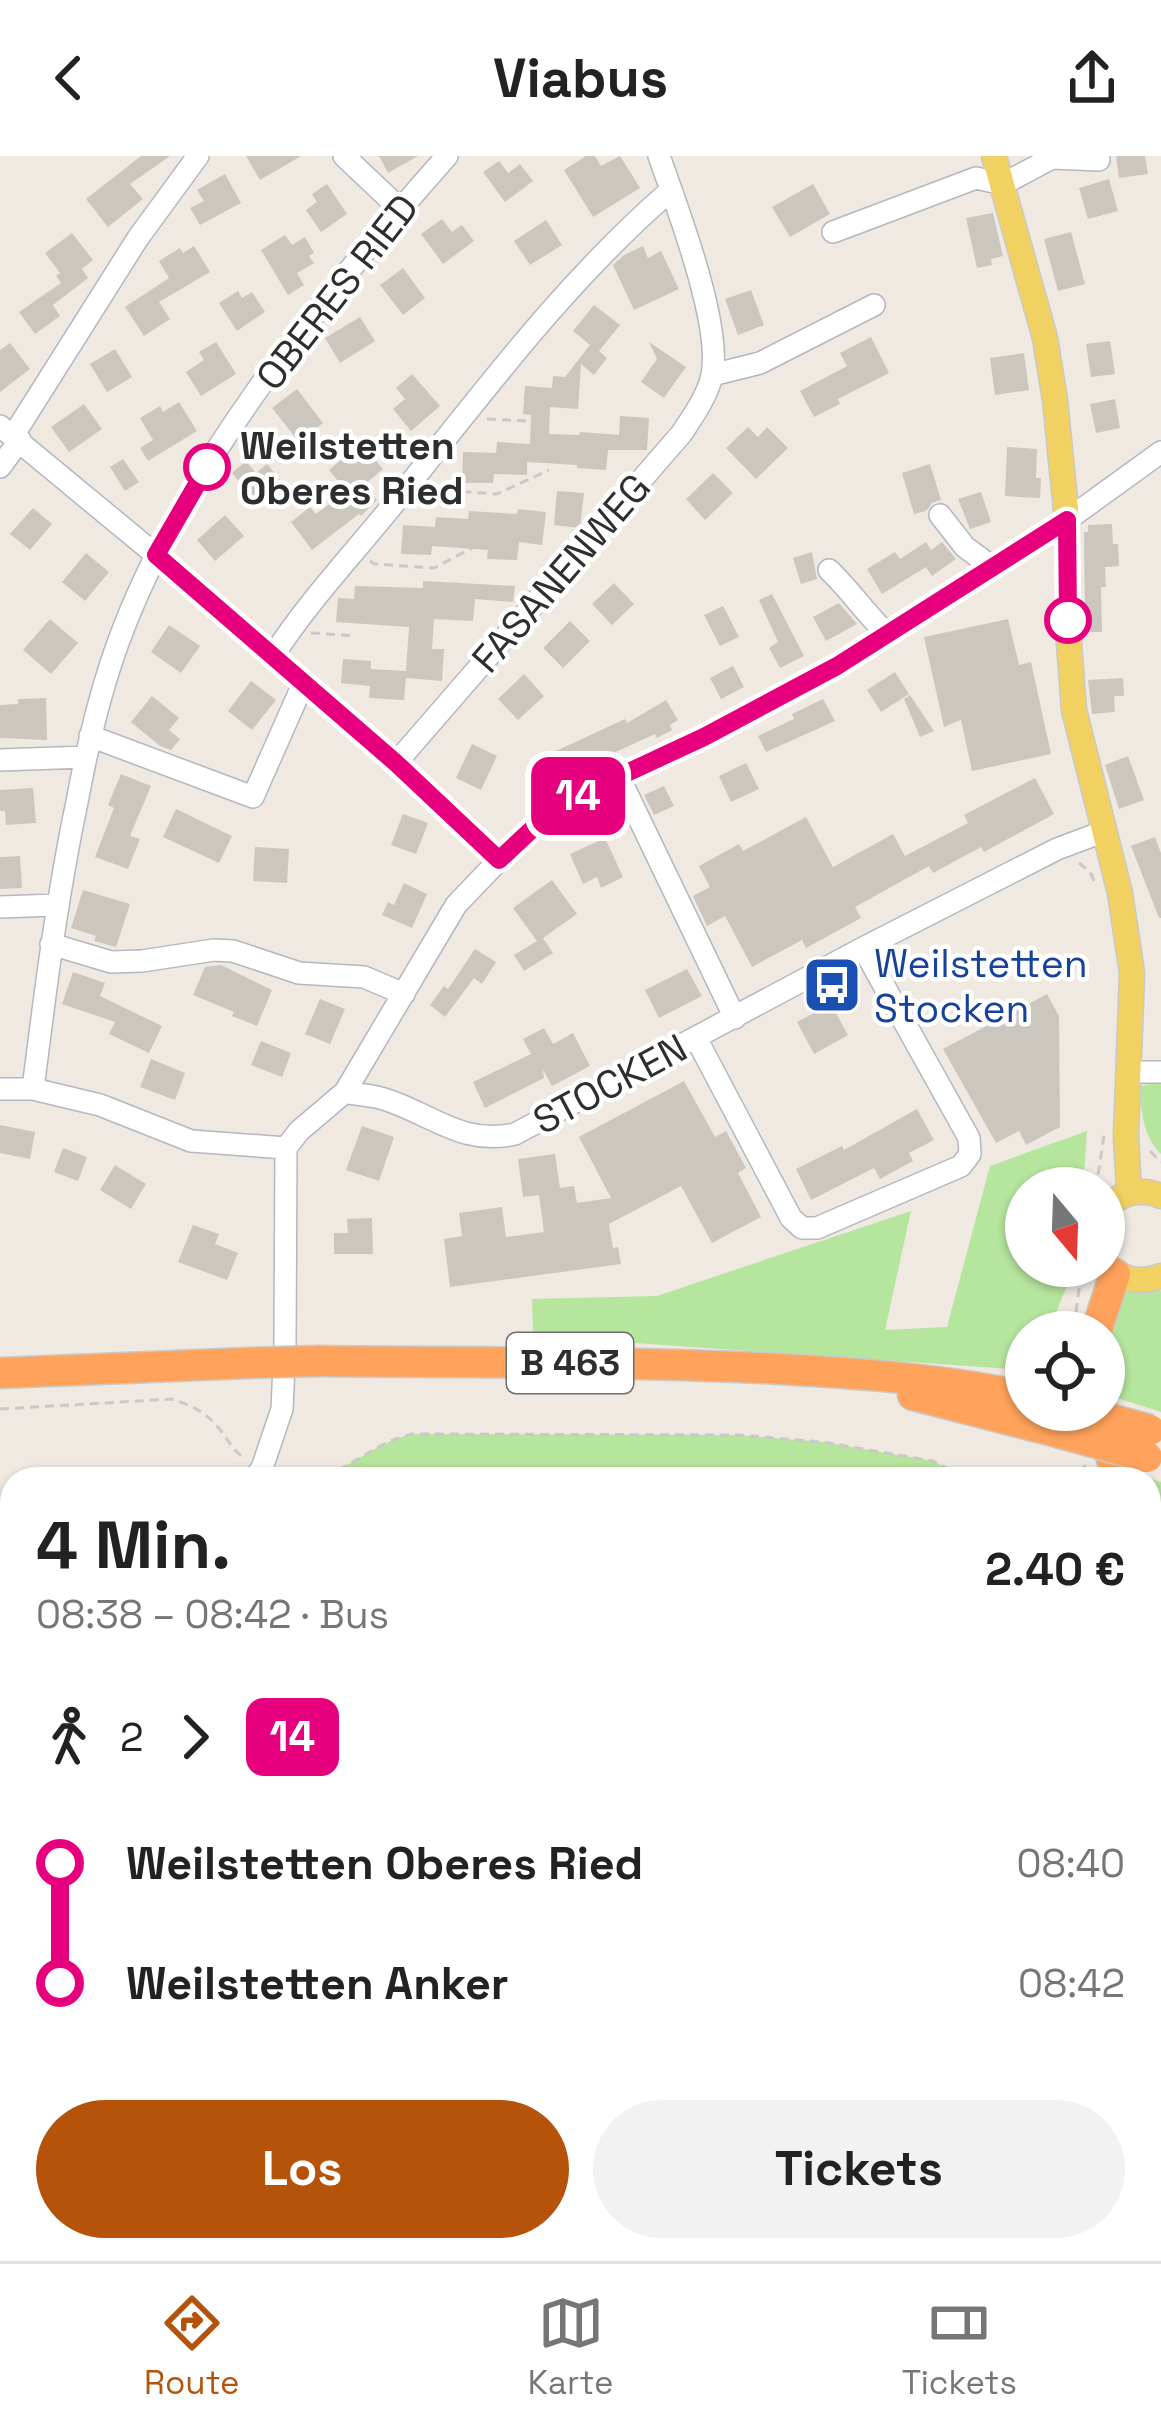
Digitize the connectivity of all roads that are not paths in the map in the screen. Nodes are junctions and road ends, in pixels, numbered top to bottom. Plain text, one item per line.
1 (198, 156) edge
2 (344, 156) edge
3 (447, 156) edge
4 (659, 156) edge
5 (994, 156) edge
6 (1099, 160) dead end
7 (1003, 184) junction
8 (671, 190) junction
9 (400, 209) junction
10 (833, 232) dead end
11 (874, 305) dead end
12 (712, 376) junction
13 (11, 434) edge
14 (1161, 452) edge
15 (0, 467) edge
16 (940, 515) dead end
17 (1067, 520) junction
18 (156, 555) junction
19 (992, 567) junction
20 (830, 570) dead end
21 (887, 634) junction
22 (273, 656) junction
23 (303, 684) junction
24 (88, 746) junction
25 (0, 760) edge
26 (396, 763) junction
27 (619, 777) junction
28 (1105, 831) junction
29 (499, 860) junction
30 (56, 905) junction
31 (0, 907) edge
32 (51, 944) junction
33 (863, 948) junction
34 (404, 994) junction
35 (735, 1018) junction
36 (697, 1038) junction
37 (1161, 1072) edge
38 (1130, 1079) junction
39 (0, 1089) edge
40 (33, 1089) junction
41 (346, 1093) junction
42 (286, 1148) junction
43 (1129, 1192) junction
44 (1125, 1194) edge
45 (1161, 1196) edge
46 (1161, 1276) edge
47 (1125, 1277) edge
48 (820, 1371) junction
49 (0, 1373) edge
50 (1005, 1392) edge
51 (1005, 1408) edge
52 (1103, 1431) edge
53 (1104, 1431) edge
54 (1155, 1445) edge
55 (260, 1467) edge
56 (1114, 1467) edge

1 - 13 street
2 - 9 street
3 - 9 street, OBERES RIED
4 - 8 street
5 - 7 main road
6 - 7 street
7 - 10 street
7 - 17 main road
8 - 12 street
8 - 22 street
9 - 18 street, OBERES RIED
11 - 12 street
12 - 26 street, FASANENWEG
13 - 15 street
13 - 18 street
14 - 17 street
16 - 19 street
17 - 19 street
17 - 28 main road
18 - 22 street
18 - 24 street, OBERES RIED
19 - 21 street
20 - 21 street
21 - 27 street
22 - 23 street
23 - 24 street
23 - 26 street
24 - 25 street
24 - 30 street, OBERES RIED
26 - 29 street
27 - 29 street
27 - 35 street, STOCKEN
28 - 33 street, STOCKEN
28 - 38 main road
29 - 34 street
30 - 31 street
30 - 32 street, OBERES RIED
32 - 34 street
32 - 40 street, OBERES RIED
33 - 35 street, STOCKEN
33 - 36 street
34 - 41 street
35 - 36 street, STOCKEN
36 - 41 street, STOCKEN
37 - 38 street
38 - 43 main road
39 - 40 street
40 - 42 street
41 - 42 street
42 - 55 street
43 - 44 main road
43 - 45 main road
46 - 47 main road
48 - 49 highway, B 463, bridge
48 - 50 highway, B 463
48 - 51 highway, B 463
52 - 56 highway
53 - 54 highway, B 463, bridge

